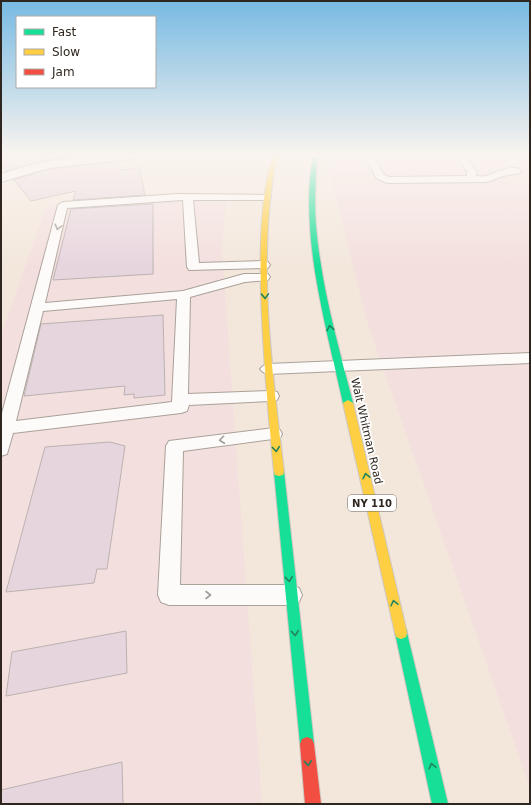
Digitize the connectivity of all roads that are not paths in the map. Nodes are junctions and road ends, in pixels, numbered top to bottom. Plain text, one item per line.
1 (267, 193) edge
2 (309, 193) edge
3 (312, 193) edge
4 (183, 197) junction
5 (266, 197) junction
6 (312, 206) junction
7 (264, 271) junction
8 (184, 295) junction
9 (37, 308) junction
10 (530, 358) edge
11 (340, 366) junction
12 (268, 369) junction
13 (270, 396) junction
14 (180, 400) junction
15 (6, 428) junction
16 (274, 434) junction
17 (1, 450) edge
18 (291, 595) junction
19 (313, 804) edge
20 (440, 804) edge

1 - 5 main road
2 - 6 main road
3 - 6 main road, Walt Whitman Road / NY 110
4 - 5 lane
4 - 7 lane
4 -> 9 lane
5 - 7 main road
11 -> 6 main road, Walt Whitman Road / NY 110
7 - 8 lane
7 -> 12 main road
8 - 9 lane
8 - 14 lane
9 - 15 lane
10 - 11 lane
11 - 12 lane
20 -> 11 main road, Walt Whitman Road / NY 110
12 - 13 main road
13 - 14 lane
13 - 16 main road
14 - 15 lane
15 - 17 lane
16 -> 18 main road
16 -> 18 lane
18 -> 19 main road

